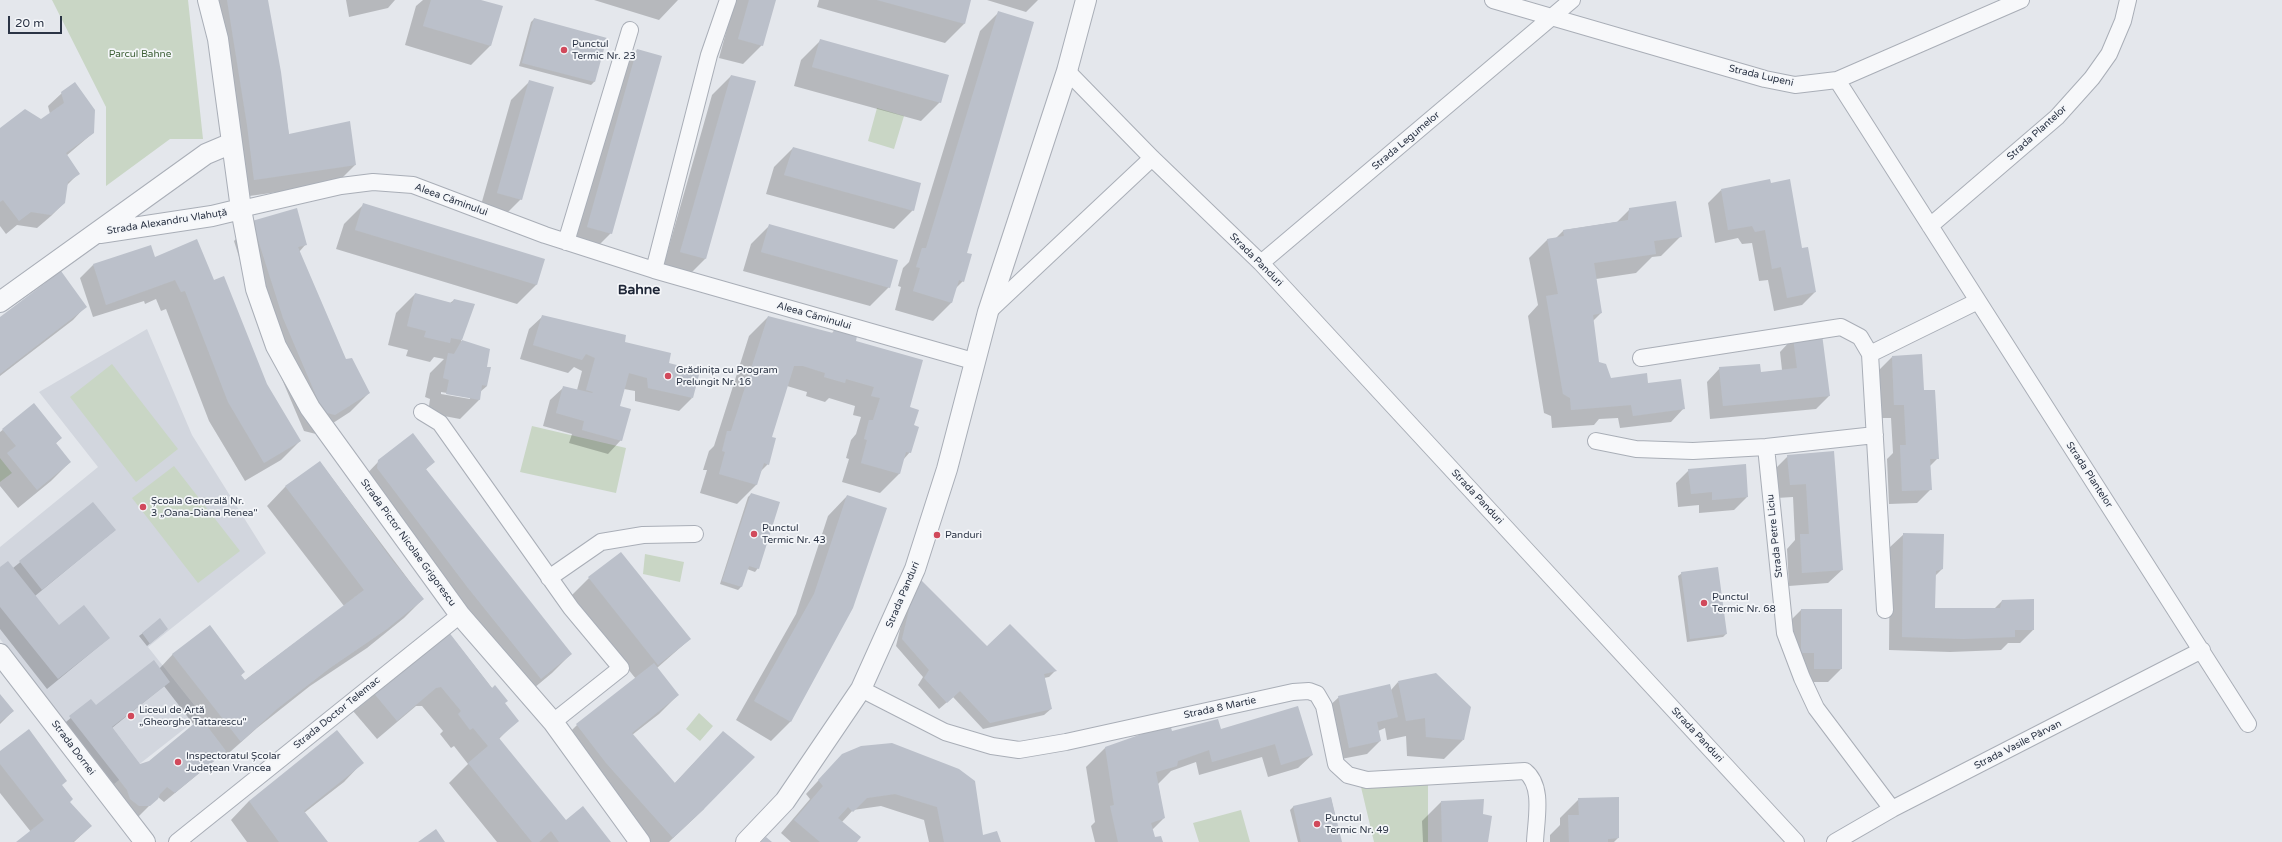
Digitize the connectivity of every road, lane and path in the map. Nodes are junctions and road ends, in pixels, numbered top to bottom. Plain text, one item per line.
1 (208, 0) edge
2 (728, 0) edge
3 (1086, 0) edge
4 (1493, 0) edge
5 (1572, 0) edge
6 (2021, 0) edge
7 (2128, 0) edge
8 (1551, 18) junction
9 (630, 30) dead end
10 (1067, 71) junction
11 (1837, 80) junction
12 (232, 143) junction
13 (1152, 158) junction
14 (241, 209) junction
15 (1930, 226) junction
16 (98, 233) junction
17 (566, 242) junction
18 (1261, 263) junction
19 (654, 270) junction
20 (1978, 301) junction
21 (0, 302) edge
22 (988, 312) junction
23 (1870, 354) junction
24 (1641, 358) dead end
25 (973, 361) junction
26 (422, 412) dead end
27 (1875, 435) junction
28 (1596, 440) dead end
29 (1766, 447) junction
30 (695, 534) dead end
31 (549, 578) junction
32 (1885, 610) dead end
33 (460, 615) junction
34 (2202, 650) junction
35 (0, 654) edge
36 (861, 689) junction
37 (553, 722) junction
38 (2248, 724) dead end
39 (1892, 809) junction
40 (145, 842) edge
41 (178, 842) edge
42 (640, 842) edge
43 (746, 842) edge
44 (1535, 842) edge
45 (1796, 842) edge
46 (1835, 842) edge

1 - 12 street, Strada Alexandru Vlahuță
2 - 19 street
3 - 10 street, Strada Panduri
4 - 8 street, Strada Lupeni
5 - 8 street
6 - 11 street, Strada Lupeni
7 - 15 street, Strada Plantelor
8 - 11 street, Strada Lupeni
8 - 18 street, Strada Legumelor
9 - 17 street
10 - 13 street, Strada Panduri
10 - 22 street, Strada Panduri
11 - 15 street, Strada Plantelor
12 - 14 street, Strada Alexandru Vlahuță
12 - 16 street, Strada Alexandru Vlahuță
13 - 18 street, Strada Panduri
13 - 22 street, Strada Panduri
14 - 16 street, Strada Alexandru Vlahuță
14 - 17 street, Aleea Căminului
14 - 33 street, Strada Pictor Nicolae Grigorescu
15 - 20 street, Strada Plantelor
16 - 21 street, Strada Alexandru Vlahuță
17 - 19 street, Aleea Căminului
18 - 45 street, Strada Panduri
19 - 25 street, Aleea Căminului
20 - 23 street
20 - 34 street, Strada Plantelor
22 - 25 street, Strada Panduri
23 - 24 street
23 - 27 street
25 - 36 street, Strada Panduri
26 - 31 street
27 - 29 street
27 - 32 street
28 - 29 street
29 - 39 street, Strada Petre Liciu
30 - 31 street
31 - 37 street
33 - 37 street, Strada Pictor Nicolae Grigorescu
33 - 41 street, Strada Doctor Telemac
34 - 38 street, Strada Plantelor
34 - 39 street, Strada Vasile Pârvan
35 - 40 street, Strada Dornei
36 - 43 street, Strada Panduri
36 - 44 street, Strada 8 Martie
37 - 42 street, Strada Pictor Nicolae Grigorescu
39 - 46 street, Strada Vasile Pârvan

